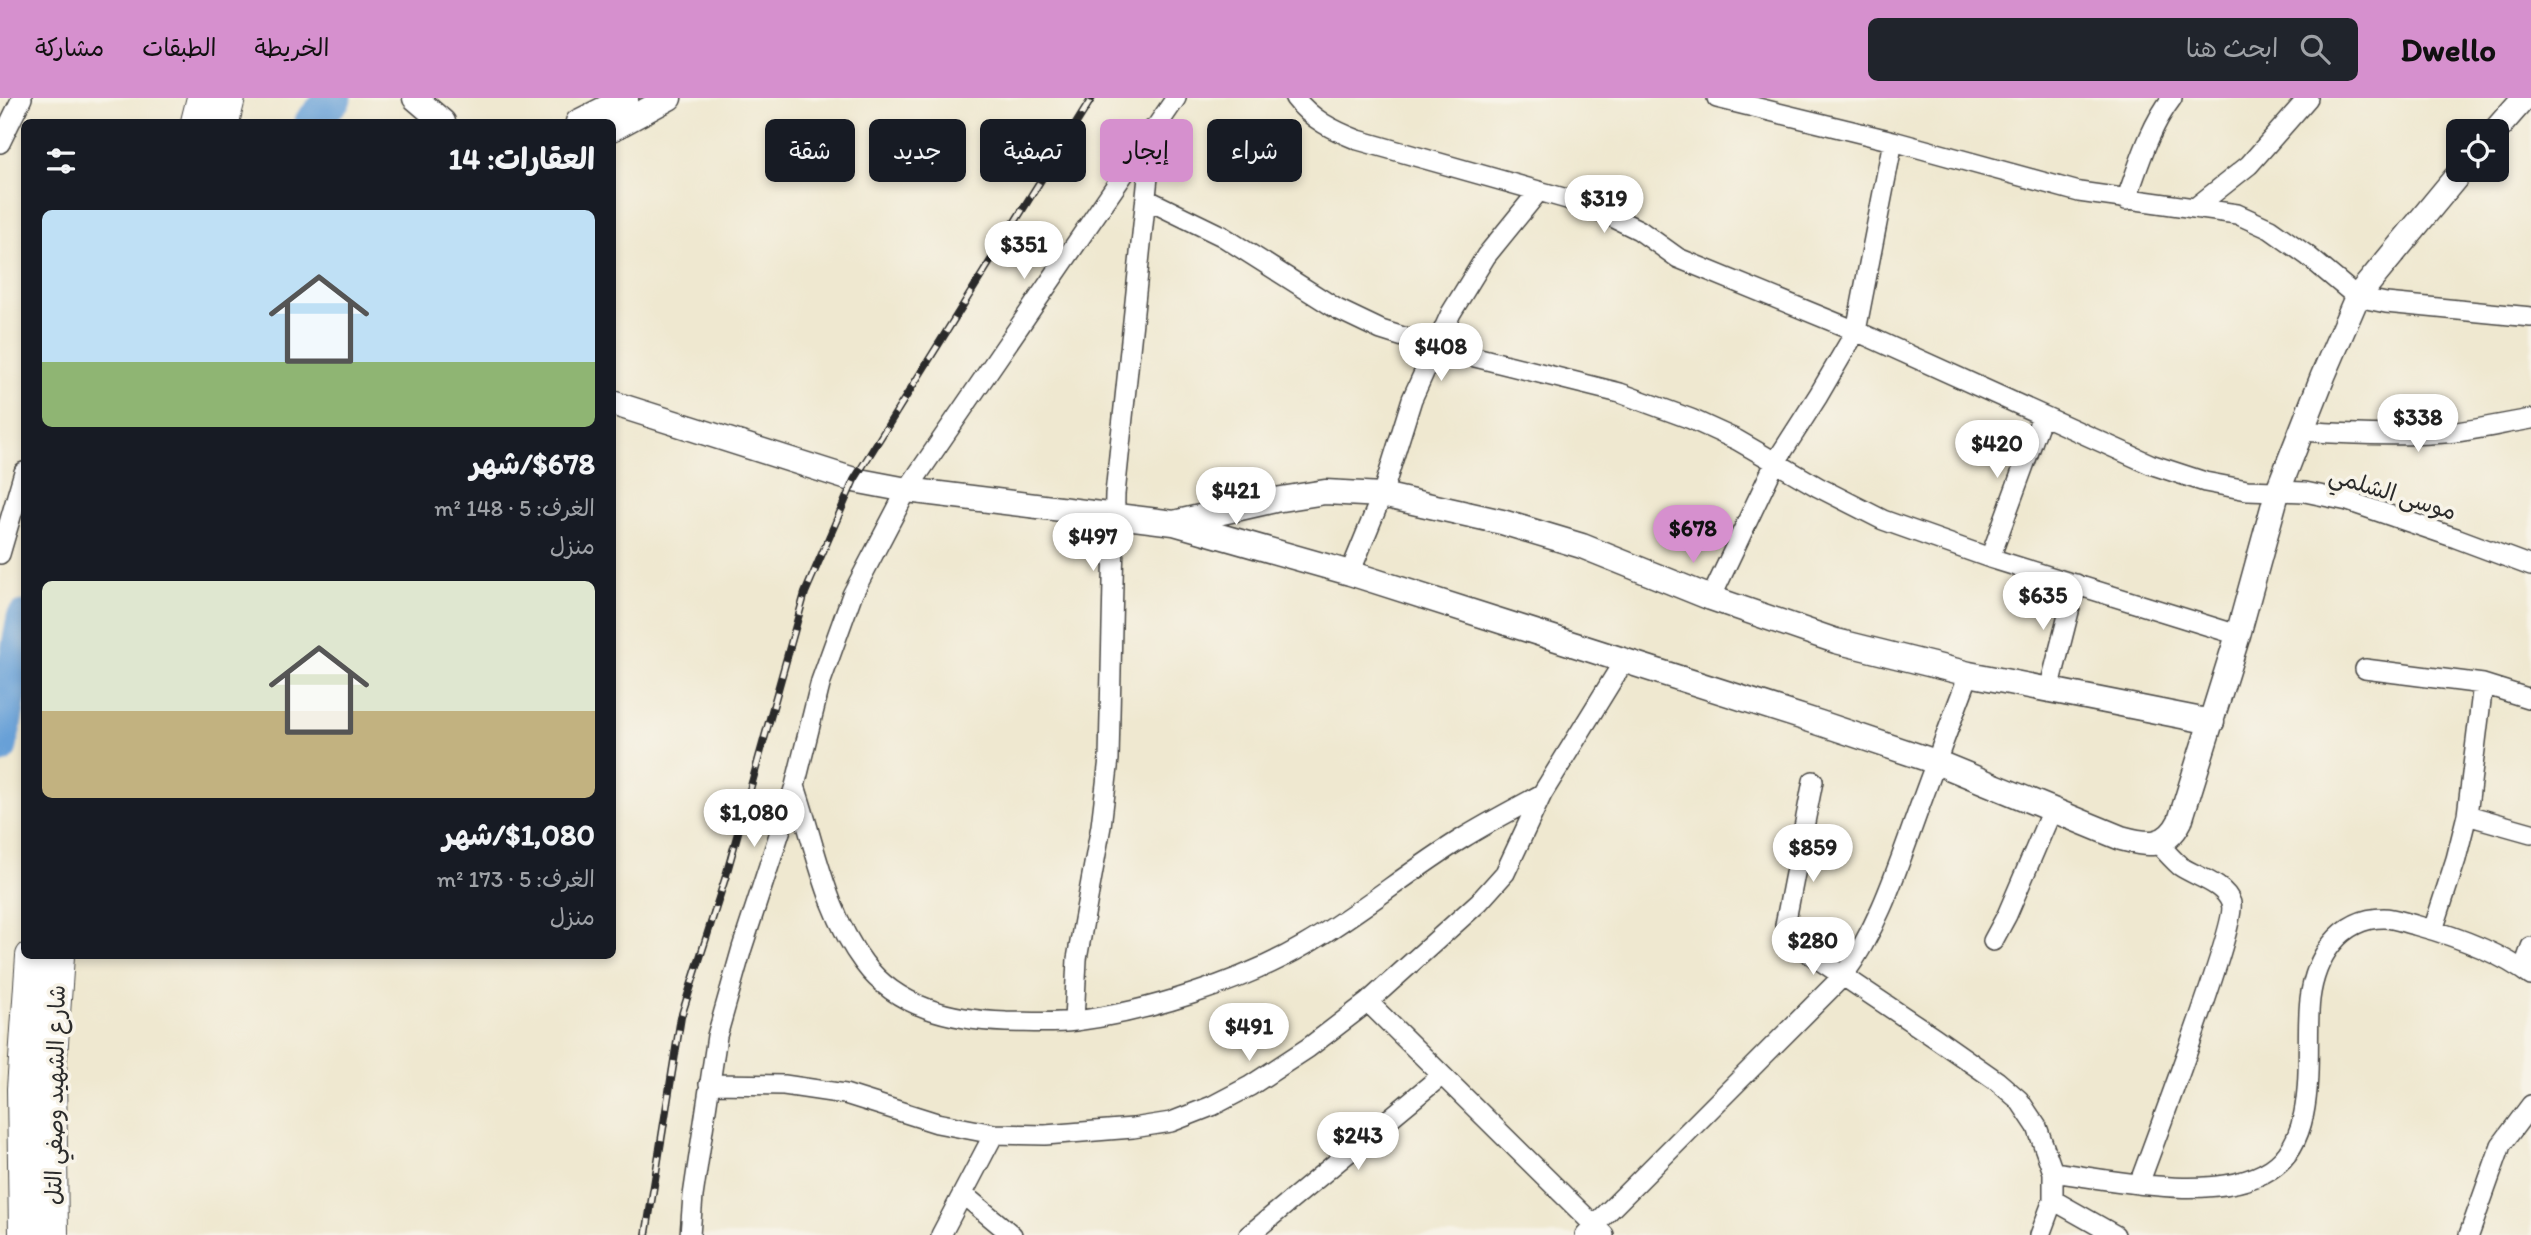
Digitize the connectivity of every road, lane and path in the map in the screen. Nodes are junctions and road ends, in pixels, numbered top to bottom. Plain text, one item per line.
1 (22, 98) edge
2 (415, 98) edge
3 (626, 98) edge
4 (669, 98) edge
5 (1176, 98) edge
6 (1295, 98) edge
7 (1717, 98) edge
8 (2172, 98) edge
9 (2308, 98) edge
10 (2524, 98) edge
11 (204, 108) edge
12 (220, 119) edge
13 (440, 119) edge
14 (584, 119) edge
15 (1160, 119) edge
16 (2506, 119) edge
17 (616, 126) edge
18 (1893, 141) junction
19 (0, 144) edge
20 (1116, 182) edge
21 (1148, 182) edge
22 (2452, 182) edge
23 (1538, 192) junction
24 (1146, 199) junction
25 (2126, 200) junction
26 (2196, 207) junction
27 (2357, 297) junction
28 (2531, 317) edge
29 (1856, 331) junction
30 (1435, 347) junction
31 (616, 404) edge
32 (2042, 416) junction
33 (2531, 419) edge
34 (2303, 431) junction
35 (1774, 463) junction
36 (21, 482) edge
37 (907, 490) junction
38 (2277, 493) junction
39 (1382, 495) junction
40 (1275, 500) junction
41 (1114, 517) junction
42 (1174, 523) junction
43 (1273, 552) junction
44 (0, 554) edge
45 (1990, 558) junction
46 (2531, 566) edge
47 (1350, 573) junction
48 (2076, 584) junction
49 (1711, 598) junction
50 (2238, 635) junction
51 (1624, 661) junction
52 (2365, 669) dead end
53 (1969, 674) junction
54 (2483, 684) junction
55 (2049, 690) junction
56 (2531, 699) edge
57 (2213, 722) junction
58 (1936, 762) junction
59 (1813, 782) dead end
60 (795, 786) junction
61 (1542, 794) junction
62 (2052, 810) junction
63 (2466, 815) junction
64 (2531, 833) edge
65 (2158, 843) junction
66 (2433, 930) junction
67 (1993, 942) dead end
68 (2531, 947) edge
69 (52, 959) edge
70 (52, 959) edge
71 (2527, 973) edge
72 (1843, 976) junction
73 (1368, 1002) junction
74 (1074, 1021) junction
75 (1441, 1076) junction
76 (709, 1084) junction
77 (2531, 1105) edge
78 (994, 1134) junction
79 (2053, 1172) junction
80 (2139, 1184) junction
81 (964, 1195) junction
82 (2053, 1200) junction
83 (1595, 1232) edge
84 (24, 1235) edge
85 (53, 1235) edge
86 (690, 1235) edge
87 (942, 1235) edge
88 (1012, 1235) edge
89 (1250, 1235) edge
90 (2040, 1235) edge
91 (2115, 1235) edge
92 (2469, 1235) edge

1 - 19 street
2 - 13 street
3 - 14 street
4 - 17 street
5 - 15 street
6 - 23 street, موسى الشلمي
7 - 18 street
8 - 25 street
9 - 26 street
10 - 16 street
11 - 12 main road
18 - 25 street
18 - 29 street
20 - 37 street
21 - 24 street
22 - 27 street
23 - 29 street, موسى الشلمي
23 - 30 street
24 - 30 street
24 - 41 street
25 - 26 street
26 - 27 street
27 - 28 street
27 - 34 street
29 - 32 street, موسى الشلمي
29 - 35 street
30 - 35 street
30 - 39 street
31 - 37 street
32 - 38 street, موسى الشلمي
32 - 45 street
33 - 34 street
34 - 38 street
35 - 45 street
35 - 49 street
36 - 44 street
37 - 41 street
37 - 60 street
38 - 46 street, موسى الشلمي
38 - 50 street
39 - 40 street
39 - 47 street
39 - 49 street
40 - 42 street
40 - 43 street
41 - 42 street
41 - 74 street
42 - 43 street
43 - 47 street
45 - 48 street
47 - 51 street
48 - 50 street
48 - 55 street
49 - 53 street
50 - 57 street
51 - 58 street
51 - 61 street
52 - 54 street
53 - 55 street
53 - 58 street
54 - 56 street
54 - 63 street
55 - 57 street
57 - 65 street
58 - 62 street
58 - 72 street
59 - 72 street
60 - 74 street
60 - 76 street
61 - 73 street
61 - 74 street
62 - 65 street
62 - 67 street
63 - 64 street
63 - 66 street
65 - 80 street
66 - 71 street
66 - 80 street
68 - 71 street
69 - 84 main road, شارع الشهيد وصفي التل
70 - 85 main road, شارع الشهيد وصفي التل
72 - 79 street
72 - 83 street
73 - 75 street
73 - 78 street
75 - 83 street
75 - 89 street
76 - 78 street
76 - 86 street
77 - 92 street
78 - 81 street
79 - 80 street
79 - 82 street
81 - 87 street
81 - 88 street
82 - 90 street
82 - 91 street

